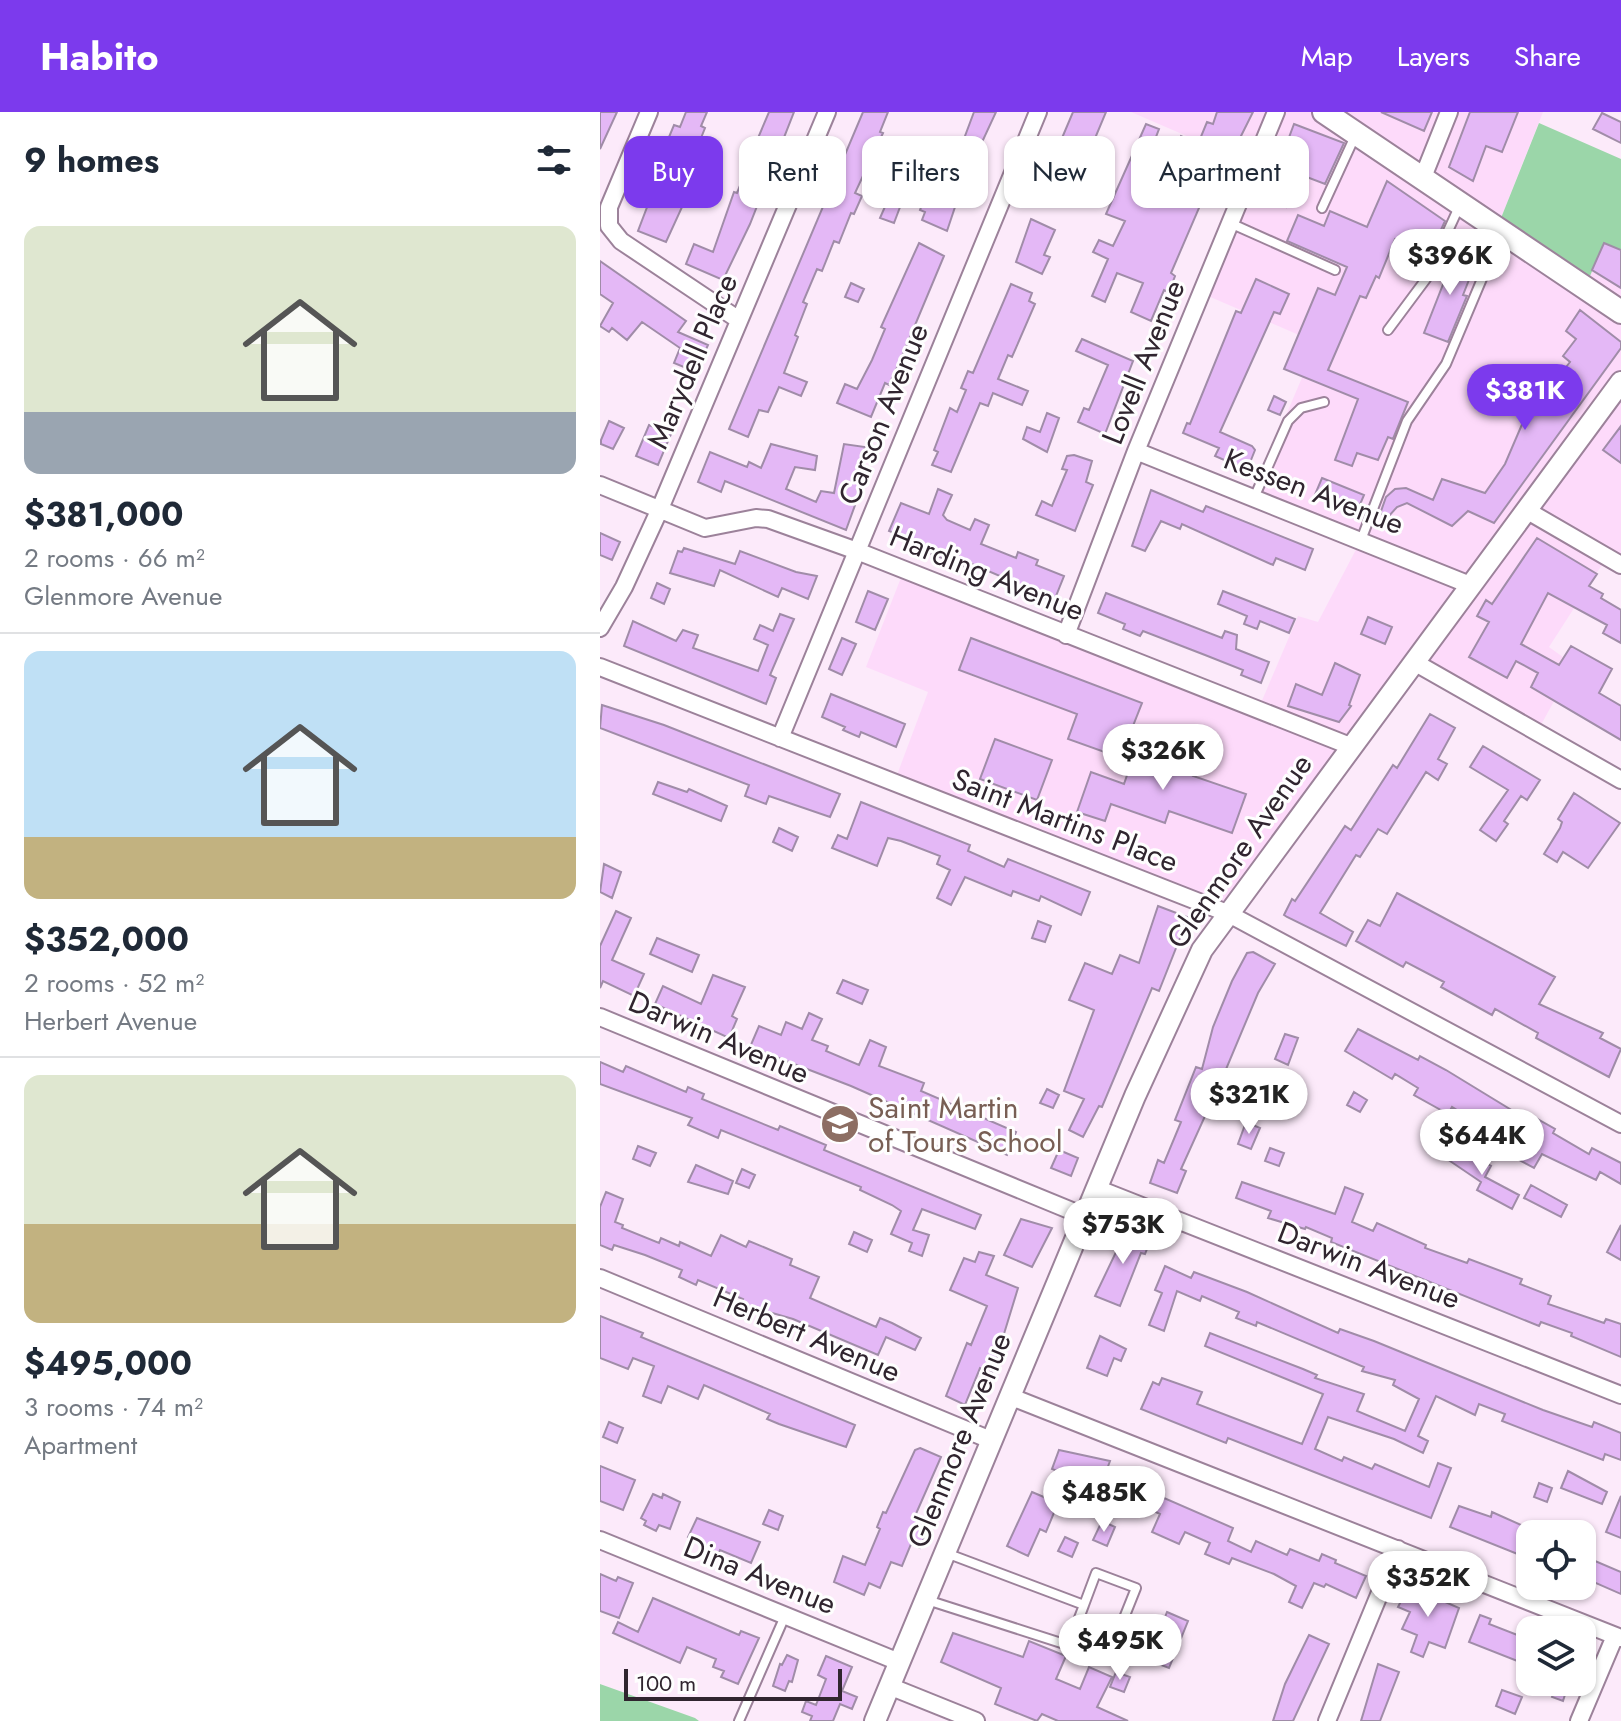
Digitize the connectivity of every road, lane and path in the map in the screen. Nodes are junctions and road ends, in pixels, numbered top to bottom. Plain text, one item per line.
1 (649, 112) edge
2 (827, 112) edge
3 (1038, 112) edge
4 (1276, 112) edge
5 (1324, 112) edge
6 (1449, 112) edge
7 (1356, 133) junction
8 (1423, 177) junction
9 (1460, 203) junction
10 (1322, 208) dead end
11 (1230, 223) junction
12 (1509, 236) junction
13 (1335, 270) dead end
14 (1621, 312) edge
15 (739, 320) junction
16 (1388, 330) dead end
17 (1621, 382) edge
18 (1324, 402) dead end
19 (1136, 451) junction
20 (600, 485) edge
21 (1254, 498) junction
22 (1526, 510) junction
23 (659, 511) junction
24 (1361, 540) junction
25 (857, 551) junction
26 (1621, 565) edge
27 (1470, 585) junction
28 (600, 628) edge
29 (1066, 635) junction
30 (1414, 662) junction
31 (600, 667) edge
32 (780, 738) junction
33 (1350, 746) junction
34 (1621, 780) edge
35 (1227, 913) junction
36 (600, 1017) edge
37 (1621, 1124) edge
38 (1096, 1188) junction
39 (1084, 1216) junction
40 (600, 1278) edge
41 (1621, 1395) edge
42 (1009, 1396) junction
43 (993, 1441) junction
44 (600, 1540) edge
45 (1398, 1549) junction
46 (946, 1553) junction
47 (926, 1600) junction
48 (1084, 1605) junction
49 (786, 1616) junction
50 (1618, 1637) edge
51 (1068, 1647) junction
52 (899, 1662) junction
53 (889, 1686) junction
54 (739, 1721) edge
55 (875, 1721) edge
56 (976, 1721) edge
57 (1327, 1721) edge
58 (1579, 1721) edge

1 - 15 street
2 - 15 street, Marydell Place
3 - 25 street, Carson Avenue
4 - 11 street, Lovell Avenue
5 - 7 main road
6 - 8 street
7 - 8 main road
7 - 10 lane
8 - 9 main road
9 - 12 main road
9 - 16 lane
11 - 13 lane
11 - 19 street, Lovell Avenue
12 - 14 main road
12 - 24 lane
15 - 23 street, Marydell Place
17 - 22 street, Glenmore Avenue
18 - 21 lane
19 - 21 street, Kessen Avenue
19 - 29 street, Lovell Avenue
20 - 23 street, Harding Avenue
21 - 24 street, Kessen Avenue
22 - 26 street
22 - 27 street, Glenmore Avenue
23 - 25 street, Harding Avenue
23 - 28 street, Marydell Place
24 - 27 street, Kessen Avenue
25 - 29 street, Harding Avenue
25 - 32 street, Carson Avenue
27 - 30 street, Glenmore Avenue
29 - 33 street, Harding Avenue
30 - 33 street, Glenmore Avenue
30 - 34 street
31 - 32 street, Saint Martins Place
32 - 35 street, Saint Martins Place
33 - 35 street, Glenmore Avenue
35 - 37 street, Saint Martins Place
35 - 38 street, Glenmore Avenue
36 - 39 street, Darwin Avenue
38 - 39 street, Glenmore Avenue
38 - 41 street, Darwin Avenue
39 - 42 street, Glenmore Avenue
40 - 43 street, Herbert Avenue
42 - 43 street, Glenmore Avenue
42 - 45 street
43 - 46 street, Glenmore Avenue
44 - 49 street, Dina Avenue
45 - 50 street
45 - 57 street
46 - 47 street, Glenmore Avenue
46 - 48 lane
47 - 51 lane
47 - 52 street, Glenmore Avenue
48 - 51 lane
48 - 51 lane
49 - 52 street, Dina Avenue
49 - 54 lane
50 - 58 street
52 - 53 street, Glenmore Avenue
53 - 55 street, Glenmore Avenue
53 - 56 street

